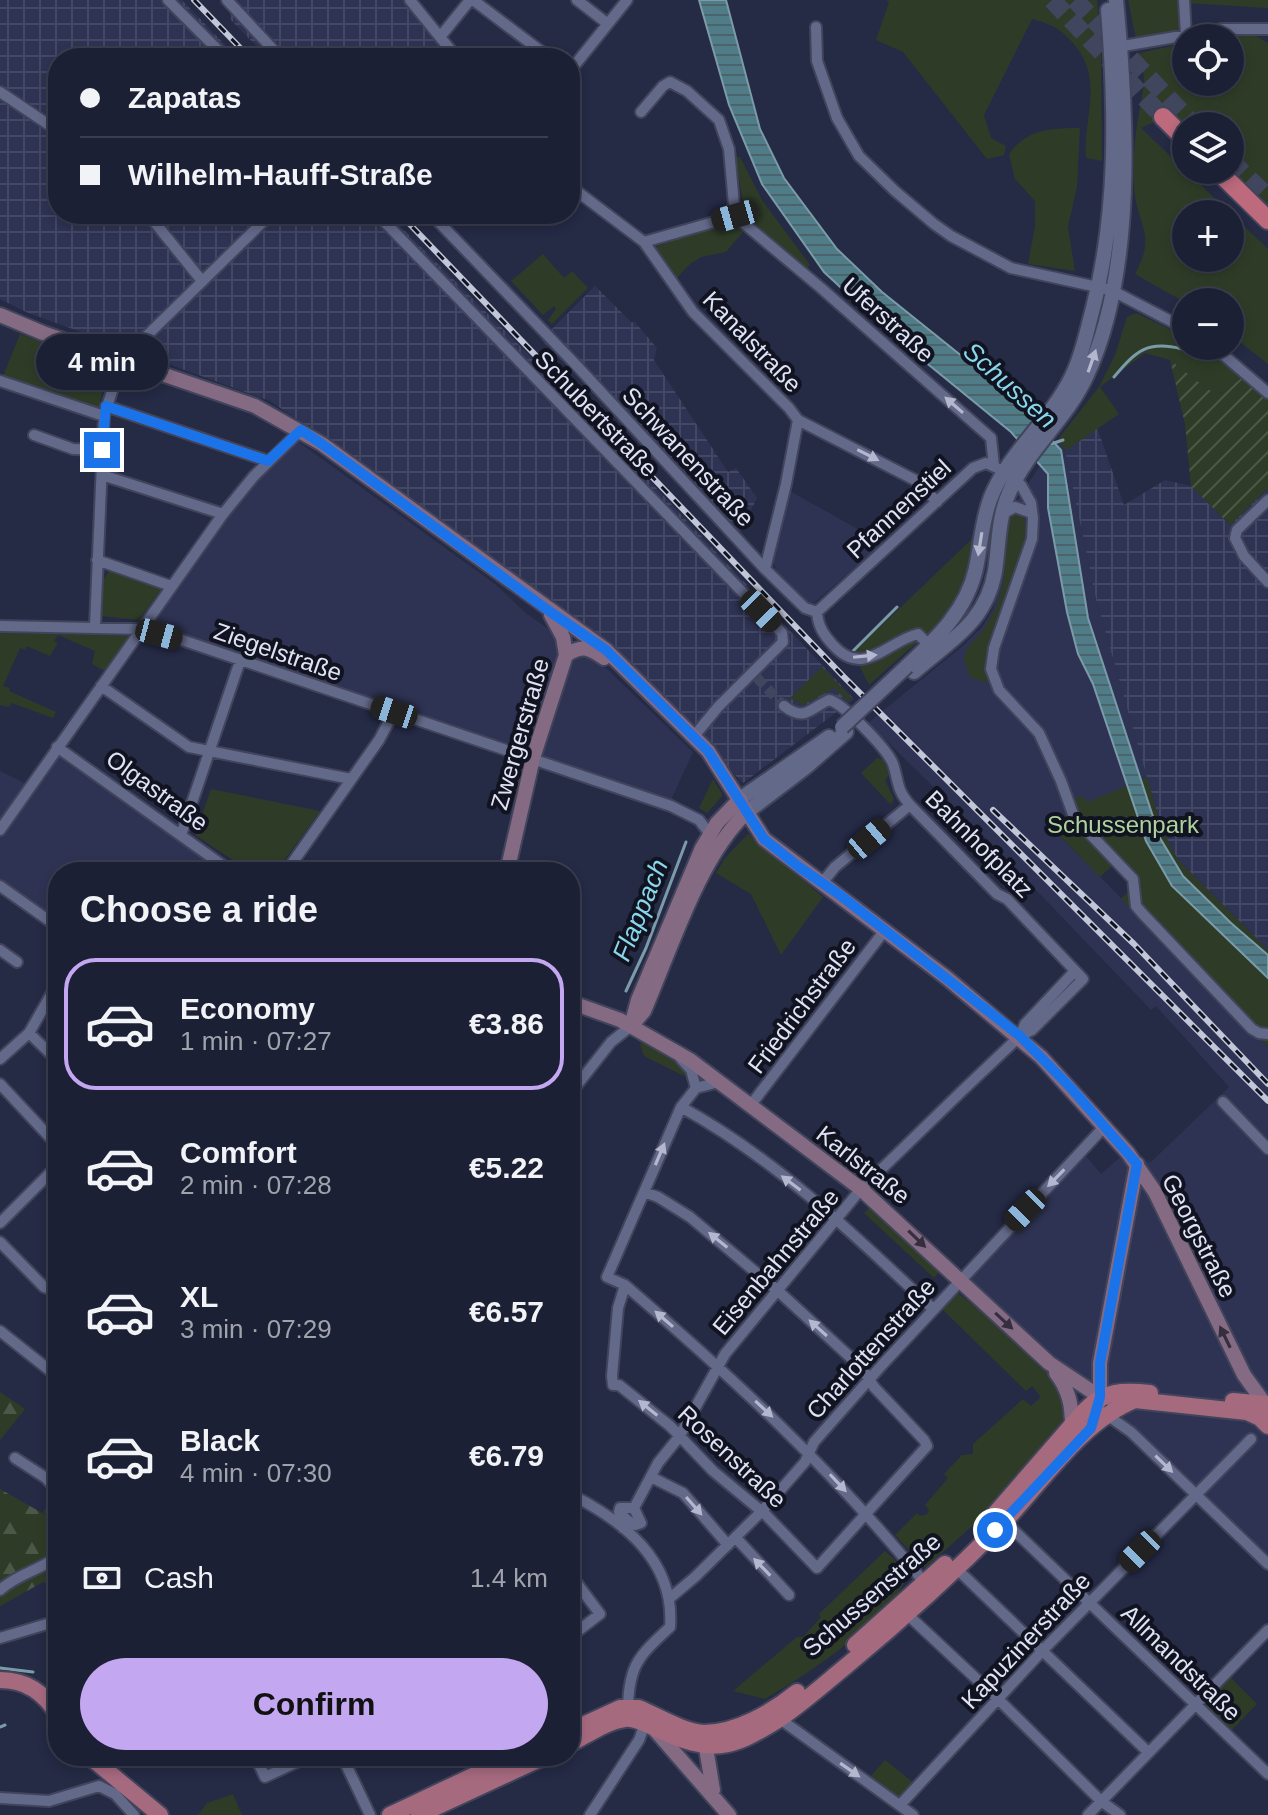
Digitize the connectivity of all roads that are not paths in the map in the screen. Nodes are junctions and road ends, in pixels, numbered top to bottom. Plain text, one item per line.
1 (168, 0) edge
2 (227, 0) edge
3 (410, 0) edge
4 (472, 0) edge
5 (577, 0) edge
6 (627, 0) edge
7 (1107, 0) edge
8 (1116, 0) edge
9 (1184, 0) edge
10 (608, 24) junction
11 (1185, 24) edge
12 (816, 27) dead end
13 (1244, 29) edge
14 (1268, 29) edge
15 (440, 37) junction
16 (1172, 38) edge
17 (216, 48) edge
18 (272, 48) edge
19 (449, 48) edge
20 (537, 48) edge
21 (1116, 48) junction
22 (580, 59) edge
23 (0, 92) edge
24 (641, 112) dead end
25 (1163, 117) tunnel mouth
26 (48, 124) edge
27 (1172, 126) edge
28 (1231, 184) edge
29 (580, 194) edge
30 (735, 216) junction
31 (1268, 220) edge
32 (156, 224) edge
33 (261, 224) edge
34 (387, 224) edge
35 (441, 224) edge
36 (644, 242) junction
37 (202, 281) junction
38 (1105, 288) junction
39 (0, 315) edge
40 (1172, 322) edge
41 (122, 360) junction
42 (1229, 360) edge
43 (0, 381) edge
44 (1268, 393) edge
45 (105, 411) junction
46 (798, 420) junction
47 (301, 430) junction
48 (34, 435) dead end
49 (102, 450) junction
50 (268, 461) junction
51 (1005, 472) junction
52 (102, 475) junction
53 (1268, 500) edge
54 (937, 502) junction
55 (1032, 513) junction
56 (223, 514) junction
57 (1002, 514) junction
58 (97, 560) junction
59 (765, 569) junction
60 (1268, 582) edge
61 (171, 586) junction
62 (549, 611) junction
63 (817, 612) junction
64 (0, 626) edge
65 (95, 626) junction
66 (142, 629) junction
67 (929, 645) junction
68 (566, 655) junction
69 (240, 661) junction
70 (911, 669) junction
71 (635, 678) junction
72 (101, 686) junction
73 (784, 706) dead end
74 (394, 712) junction
75 (695, 735) junction
76 (57, 747) junction
77 (210, 752) junction
78 (533, 758) junction
79 (351, 779) junction
80 (910, 805) junction
81 (744, 806) junction
82 (0, 830) edge
83 (709, 833) junction
84 (181, 835) junction
85 (218, 862) edge
86 (293, 862) edge
87 (509, 862) edge
88 (822, 883) junction
89 (0, 886) edge
90 (48, 920) edge
91 (885, 930) junction
92 (0, 950) edge
93 (17, 962) dead end
94 (1079, 975) joint
95 (48, 1000) edge
96 (580, 1006) edge
97 (631, 1026) junction
98 (29, 1033) junction
99 (1268, 1034) edge
100 (1020, 1036) junction
101 (666, 1045) junction
102 (48, 1051) edge
103 (0, 1059) edge
104 (580, 1081) edge
105 (719, 1082) junction
106 (0, 1084) edge
107 (692, 1092) junction
108 (1223, 1102) dead end
109 (750, 1106) junction
110 (681, 1107) junction
111 (1104, 1127) junction
112 (48, 1135) edge
113 (1268, 1149) edge
114 (1137, 1164) junction
115 (48, 1175) edge
116 (861, 1189) junction
117 (644, 1192) junction
118 (838, 1219) junction
119 (0, 1223) edge
120 (0, 1242) edge
121 (960, 1280) junction
122 (625, 1285) junction
123 (48, 1288) edge
124 (777, 1290) junction
125 (933, 1309) junction
126 (0, 1331) edge
127 (1049, 1363) junction
128 (718, 1366) junction
129 (48, 1369) edge
130 (869, 1379) junction
131 (1100, 1397) junction
132 (1135, 1400) junction
133 (1267, 1404) edge
134 (1107, 1415) junction
135 (1268, 1426) edge
136 (1072, 1427) junction
137 (1091, 1428) junction
138 (679, 1437) junction
139 (1251, 1439) dead end
140 (810, 1453) junction
141 (15, 1458) dead end
142 (651, 1477) junction
143 (48, 1480) edge
144 (1196, 1495) junction
145 (580, 1499) edge
146 (762, 1511) junction
147 (866, 1514) junction
148 (1000, 1517) junction
149 (625, 1524) junction
150 (732, 1542) junction
151 (48, 1562) edge
152 (1268, 1564) edge
153 (960, 1572) dead end
154 (932, 1583) junction
155 (580, 1587) edge
156 (0, 1590) edge
157 (789, 1595) dead end
158 (670, 1598) junction
159 (1089, 1602) junction
160 (910, 1618) junction
161 (47, 1624) dead end
162 (580, 1629) edge
163 (1268, 1630) edge
164 (3, 1635) edge
165 (1043, 1650) junction
166 (0, 1680) edge
167 (998, 1699) junction
168 (48, 1702) edge
169 (1195, 1704) junction
170 (639, 1719) junction
171 (780, 1719) junction
172 (580, 1729) edge
173 (580, 1739) edge
174 (702, 1741) junction
175 (1148, 1752) junction
176 (102, 1766) edge
177 (260, 1766) edge
178 (289, 1766) edge
179 (347, 1766) edge
180 (494, 1766) edge
181 (524, 1766) edge
182 (693, 1772) junction
183 (1268, 1774) edge
184 (714, 1795) junction
185 (0, 1798) edge
186 (24, 1801) junction
187 (1101, 1801) junction
188 (900, 1805) junction
189 (23, 1815) edge
190 (134, 1815) edge
191 (163, 1815) edge
192 (370, 1815) edge
193 (390, 1815) edge
194 (419, 1815) edge
195 (590, 1815) edge
196 (729, 1815) edge
197 (913, 1815) edge
198 (1088, 1815) edge
199 (1120, 1815) edge

1 - 17 street
2 - 18 street
3 - 15 street
4 - 15 street
4 - 20 street
5 - 10 street
6 - 10 street
7 - 21 street
8 - 21 street
9 - 11 street
10 - 22 street
12 - 38 street
13 - 14 street
15 - 19 street
16 - 21 street
21 - 38 street
23 - 26 street
24 - 30 street
25 - 27 highway
28 - 31 highway
29 - 36 street, Kanalstraße
30 - 36 street
51 -> 30 street, Uferstraße
32 - 37 street
33 - 37 street
34 - 75 street, Schubertstraße
35 - 59 street, Schwanenstraße
36 - 46 street, Kanalstraße
37 - 41 street
38 - 40 street
38 - 51 street
39 - 41 main road
41 - 45 street
41 - 47 main road
42 - 44 street
43 - 45 street
45 - 49 street
45 - 50 street
46 -> 54 street
46 - 59 street, Kanalstraße
47 - 50 street
47 - 62 main road
48 - 49 street
49 - 52 street
50 - 56 street
51 - 54 street, Pfannenstiel
51 - 55 street, Uferstraße
51 - 57 street
51 -> 67 street
52 - 56 street
52 - 58 street
53 - 60 street
54 - 63 street, Pfannenstiel
55 - 57 street
55 - 99 street
56 - 61 street
57 - 70 street
58 - 61 street
58 - 65 street
59 - 63 street, Schwanenstraße
61 - 66 street
62 - 68 main road, Zwergerstraße
62 - 71 main road
63 -> 67 street, Schwanenstraße
64 - 65 street, Ziegelstraße
65 - 66 street, Ziegelstraße
66 - 69 street, Ziegelstraße
66 - 72 street
67 - 70 street
68 - 71 main road
68 - 78 main road, Zwergerstraße
69 - 74 street, Ziegelstraße
69 - 77 street
70 - 81 street, bridge
71 - 75 main road, Georgstraße
72 - 76 street
72 - 77 street
73 - 80 street, Bahnhofplatz
74 - 78 street, Ziegelstraße
74 - 79 street
75 - 81 main road, Georgstraße
76 - 82 street
76 - 84 street, Olgastraße
77 - 79 street
77 - 84 street
78 - 83 street, Ziegelstraße
78 - 87 main road, Zwergerstraße
79 - 86 street
80 - 88 street
80 - 94 street, Bahnhofplatz
81 - 83 main road
81 - 88 main road, Georgstraße
81 - 97 main road
83 - 97 main road
84 - 85 street, Olgastraße
88 - 91 main road, Georgstraße
89 - 90 street
91 - 100 main road, Georgstraße
91 - 109 street, Friedrichstraße
92 - 93 street
94 - 100 street, Eisenbahnstraße
95 - 98 street
96 - 97 main road
97 - 101 main road, Karlstraße
97 - 104 street
98 - 102 street
98 - 103 street
100 - 111 main road, Georgstraße
100 - 116 street, Eisenbahnstraße
101 - 105 main road, Karlstraße
101 - 107 street
105 - 107 street
105 - 109 main road, Karlstraße
106 - 112 street
107 - 110 street
108 - 113 street
109 - 116 main road, Karlstraße
117 -> 110 street
118 -> 110 street
111 - 114 main road, Georgstraße
111 -> 121 street, Charlottenstraße
114 - 131 main road, Schussenstraße
133 -> 114 main road, Georgstraße
115 - 119 street
116 - 118 street, Eisenbahnstraße
116 -> 121 main road, Karlstraße
117 - 122 street
124 -> 117 street
118 - 124 street, Eisenbahnstraße
118 - 125 street
120 - 123 street
121 - 125 street, Charlottenstraße
121 -> 127 main road, Karlstraße
128 -> 122 street
138 -> 122 street, Rosenstraße
124 - 128 street, Eisenbahnstraße
130 -> 124 street
125 - 130 street, Charlottenstraße
126 - 129 street
127 - 131 main road, Karlstraße
127 - 136 main road, Karlstraße
128 - 138 street, Eisenbahnstraße
128 -> 140 street
130 - 140 street, Charlottenstraße
130 - 147 street
131 - 132 main road
131 - 133 main road
131 - 136 main road, Schussenstraße
131 - 137 main road, Schussenstraße
132 - 134 main road, Schussenstraße
132 - 135 main road
134 - 137 main road, Schussenstraße
134 -> 144 street
136 - 148 main road, Schussenstraße
137 - 148 main road, Schussenstraße
138 - 142 street, Eisenbahnstraße
138 - 146 street, Rosenstraße
139 - 144 street, Kapuzinerstraße
140 - 146 street, Charlottenstraße
140 -> 147 street
141 - 143 street
142 - 149 street, Eisenbahnstraße
142 -> 150 street
144 - 152 street
144 - 159 street, Kapuzinerstraße
145 - 149 street
146 - 147 street, Rosenstraße
146 - 150 street, Charlottenstraße
147 - 154 street
148 - 154 main road, Schussenstraße
148 - 159 street, Allmandstraße
149 - 158 street
157 -> 150 street
150 - 158 street, Charlottenstraße
151 - 156 street
153 - 165 street
154 - 160 main road, Schussenstraße
154 - 174 main road, Schussenstraße
155 - 162 street
158 - 170 street
159 - 165 street, Kapuzinerstraße
159 - 169 street, Allmandstraße
160 - 167 street
160 - 171 main road, Schussenstraße
161 - 164 street
163 - 169 street
165 - 167 street, Kapuzinerstraße
165 - 175 street
166 - 168 main road
167 - 187 street
167 - 188 street, Kapuzinerstraße
169 - 175 street
169 - 183 street, Allmandstraße
170 - 172 main road
170 - 173 main road
170 - 174 main road
170 - 174 main road
170 - 182 main road
170 - 195 street
171 - 174 main road, Schussenstraße
171 -> 188 street
174 - 182 main road
174 - 184 main road
175 - 187 street
176 - 191 main road
177 - 178 street
179 - 192 street
180 - 193 main road
181 - 194 main road
182 - 184 main road
184 - 196 main road
185 - 186 street
186 - 189 street
186 - 190 street
187 - 198 street
187 - 199 street
188 - 197 street

